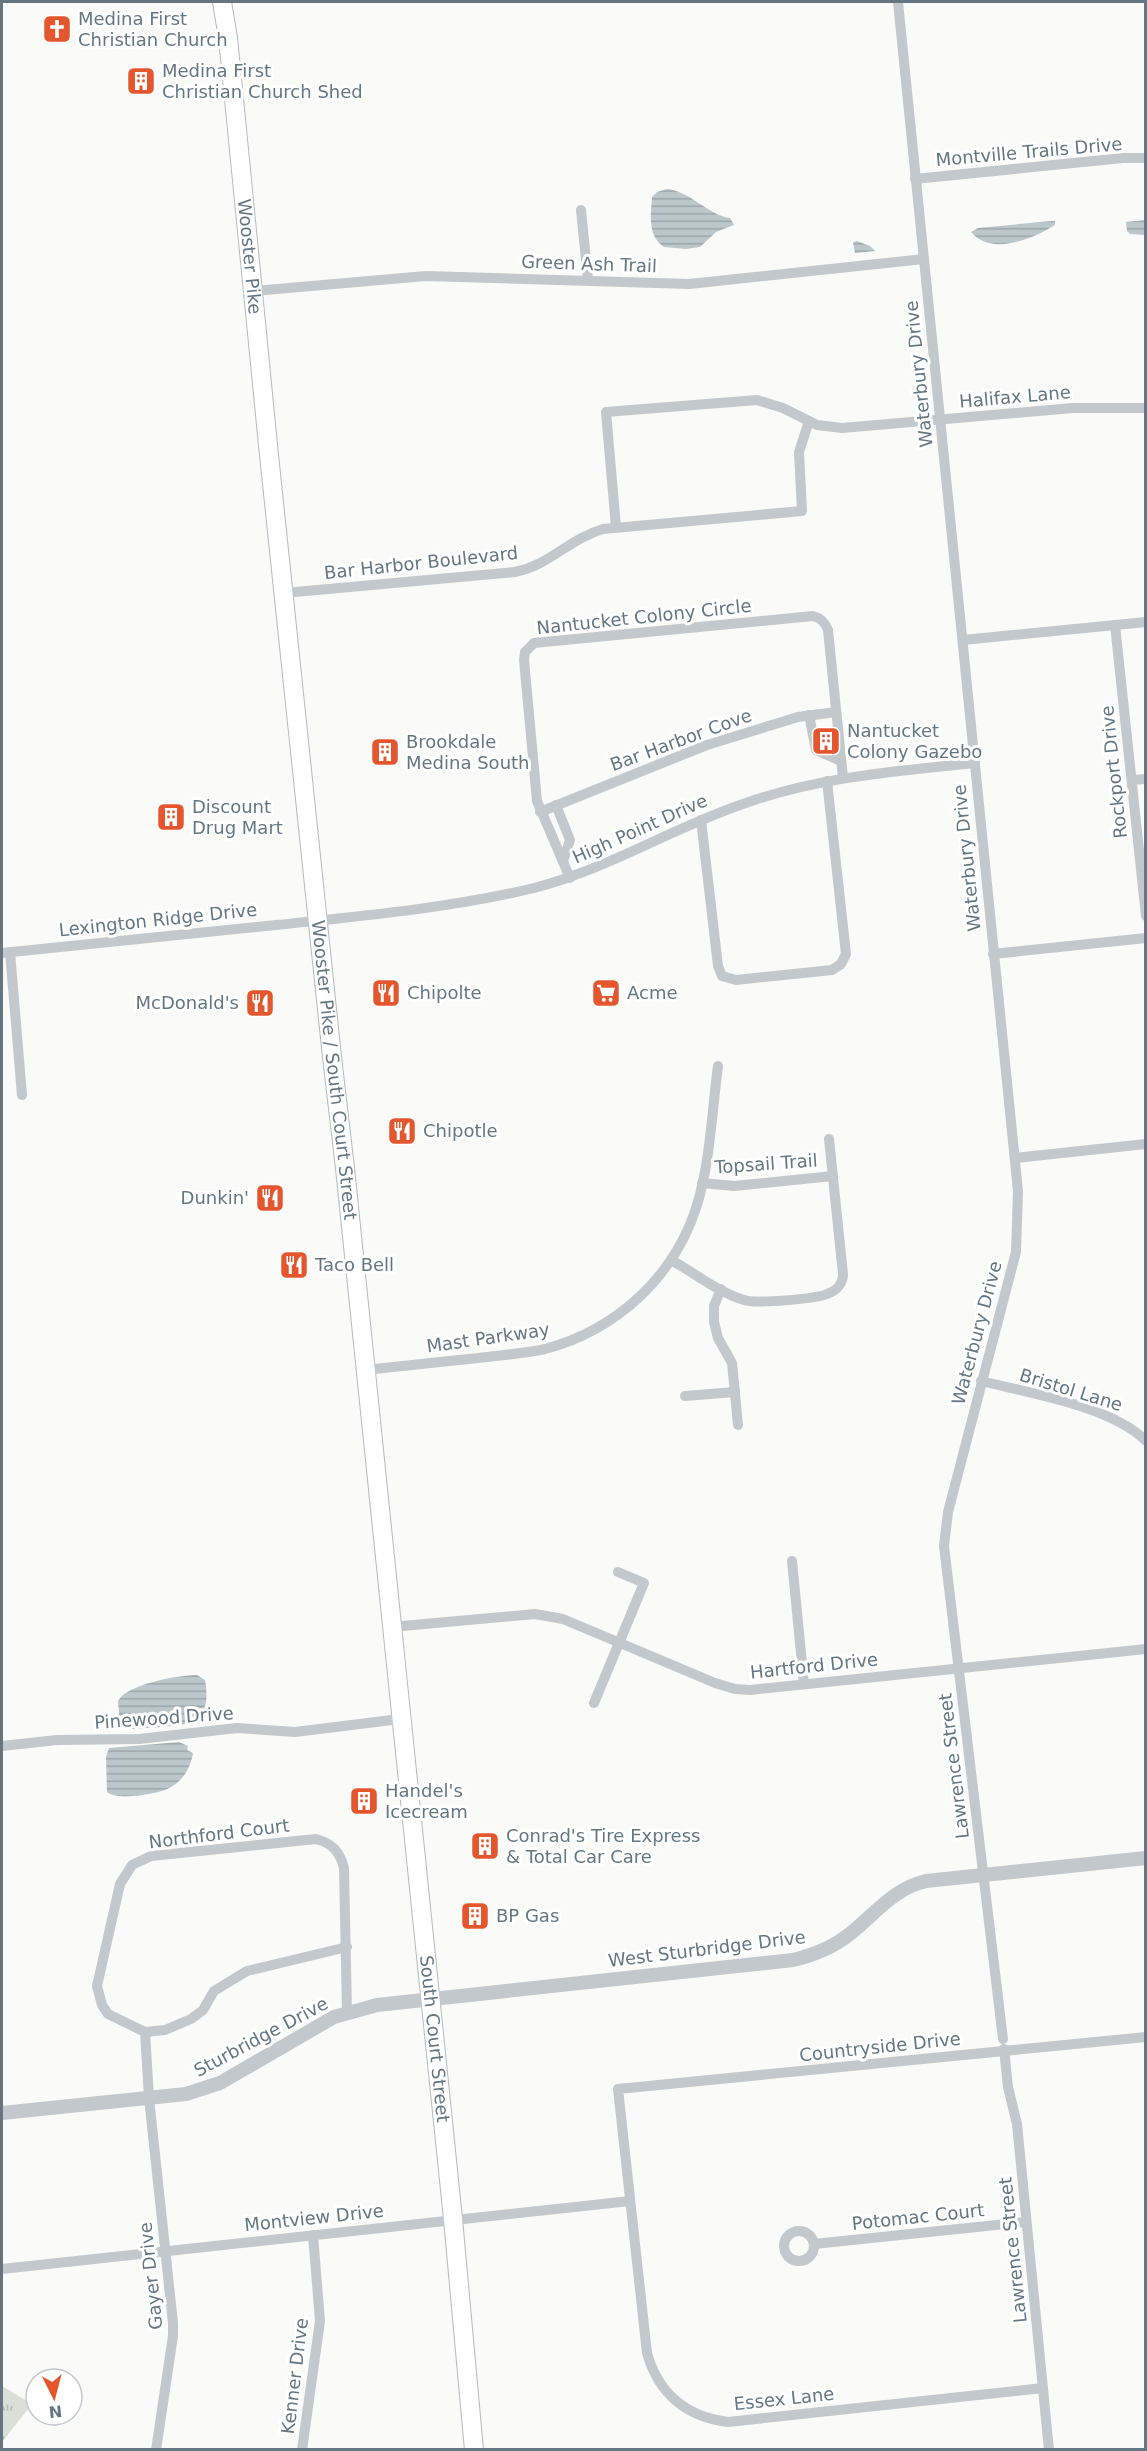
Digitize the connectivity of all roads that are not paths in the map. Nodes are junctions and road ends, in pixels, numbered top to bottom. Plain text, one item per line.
1 (222, 2) edge
2 (898, 2) edge
3 (1146, 158) edge
4 (915, 179) junction
5 (581, 210) dead end
6 (924, 259) junction
7 (588, 280) junction
8 (253, 291) junction
9 (1146, 408) edge
10 (940, 420) junction
11 (809, 422) junction
12 (275, 513) joint
13 (616, 527) junction
14 (284, 593) junction
15 (1146, 622) edge
16 (1115, 625) junction
17 (963, 640) junction
18 (836, 712) junction
19 (808, 715) junction
20 (841, 761) junction
21 (975, 763) junction
22 (843, 778) junction
23 (1146, 779) edge
24 (1132, 780) junction
25 (827, 781) junction
26 (556, 805) junction
27 (540, 812) junction
28 (701, 820) junction
29 (562, 861) junction
30 (570, 878) junction
31 (1146, 916) edge
32 (317, 921) junction
33 (1146, 938) edge
34 (6, 952) edge
35 (993, 954) junction
36 (718, 1066) dead end
37 (22, 1095) dead end
38 (829, 1139) dead end
39 (1146, 1144) edge
40 (1015, 1158) junction
41 (833, 1176) junction
42 (702, 1183) junction
43 (671, 1260) junction
44 (721, 1289) junction
45 (365, 1370) junction
46 (981, 1381) junction
47 (735, 1392) junction
48 (685, 1396) dead end
49 (738, 1425) dead end
50 (1146, 1441) edge
51 (792, 1561) dead end
52 (618, 1572) dead end
53 (391, 1627) junction
54 (620, 1643) junction
55 (1146, 1649) edge
56 (960, 1667) junction
57 (804, 1684) junction
58 (594, 1703) dead end
59 (400, 1719) junction
60 (2, 1746) edge
61 (1146, 1858) edge
62 (984, 1875) junction
63 (347, 1947) junction
64 (429, 1999) junction
65 (348, 2012) junction
66 (145, 2032) junction
67 (1146, 2037) edge
68 (1003, 2047) junction
69 (618, 2089) joint
70 (149, 2098) junction
71 (2, 2113) edge
72 (630, 2201) junction
73 (453, 2219) junction
74 (1026, 2222) junction
75 (313, 2235) junction
76 (814, 2244) dead end
77 (165, 2251) junction
78 (2, 2268) edge
79 (1043, 2388) junction
80 (156, 2450) edge
81 (302, 2450) edge
82 (474, 2450) edge
83 (1049, 2450) edge

1 - 8 main road, Wooster Pike
2 - 4 street, Waterbury Drive
3 - 4 street, Montville Trails Drive
4 - 6 street, Waterbury Drive
5 - 7 street
6 - 7 street, Green Ash Trail
6 - 10 street, Waterbury Drive
7 - 8 street, Green Ash Trail
8 - 12 main road, Wooster Pike
9 - 10 street, Halifax Lane
10 - 11 street, Halifax Lane
10 - 17 street, Waterbury Drive
11 - 13 street, Bar Harbor Boulevard
11 - 13 street, Halifax Lane
12 - 14 main road, Wooster Pike / South Court Street
13 - 14 street, Bar Harbor Boulevard
14 - 32 main road, Wooster Pike / South Court Street
15 - 16 street
16 - 17 street
16 - 24 street, Rockport Drive
17 - 21 street, Waterbury Drive
18 - 19 street, Bar Harbor Cove
18 - 20 street, Nantucket Colony Circle
18 - 27 street, Nantucket Colony Circle
19 - 20 street
19 - 26 street, Bar Harbor Cove
20 - 22 street, Nantucket Colony Circle
21 - 22 street, High Point Drive
21 - 35 street, Waterbury Drive
22 - 25 street, High Point Drive
23 - 24 street
24 - 31 street, Rockport Drive
25 - 28 street, High Point Drive
25 - 28 street
26 - 27 street, Bar Harbor Cove
26 - 29 street
27 - 29 street, Nantucket Colony Circle
28 - 30 street, High Point Drive
29 - 30 street, Nantucket Colony Circle
30 - 32 street, High Point Drive
32 - 34 street, Lexington Ridge Drive
32 - 45 main road, Wooster Pike / South Court Street
33 - 35 street
34 - 37 street
35 - 40 street, Waterbury Drive
36 - 42 street, Mast Parkway
38 - 41 street
39 - 40 street
40 - 46 street, Waterbury Drive
41 - 42 street, Topsail Trail
41 - 44 street
42 - 43 street, Mast Parkway
43 - 44 street
43 - 45 street, Mast Parkway
44 - 47 street
45 - 53 main road, Wooster Pike / South Court Street
46 - 50 street, Bristol Lane
46 - 56 street, Waterbury Drive
47 - 48 street
47 - 49 street
51 - 57 street
52 - 54 street
53 - 54 street, Hartford Drive
53 - 59 main road, South Court Street
54 - 57 street, Hartford Drive
54 - 58 street
55 - 56 street, Hartford Drive
56 - 57 street, Hartford Drive
56 - 62 street, Lawrence Street
59 - 60 street, Pinewood Drive
59 - 64 main road, South Court Street
61 - 62 street, West Sturbridge Drive
62 - 64 street, West Sturbridge Drive
62 - 68 street, Lawrence Street
63 - 65 street, Northford Court
63 - 66 street
63 - 66 street, Northford Court
64 - 65 street, Sturbridge Drive
64 - 73 main road, South Court Street
65 - 70 street, Sturbridge Drive
66 - 70 street
67 - 68 street, Countryside Drive
68 - 69 street, Countryside Drive
68 - 74 street, Lawrence Street
69 - 72 street, Essex Lane
70 - 71 street, Sturbridge Drive
70 - 77 street, Gayer Drive
72 - 73 street, Montview Drive
72 - 79 street, Essex Lane
73 - 75 street, Montview Drive
73 - 82 main road, South Court Street
74 - 76 street, Potomac Court
74 - 79 street, Lawrence Street
75 - 77 street, Montview Drive
75 - 81 street, Kenner Drive
77 - 78 street, Montview Drive
77 - 80 street, Gayer Drive
79 - 83 street, Lawrence Street

